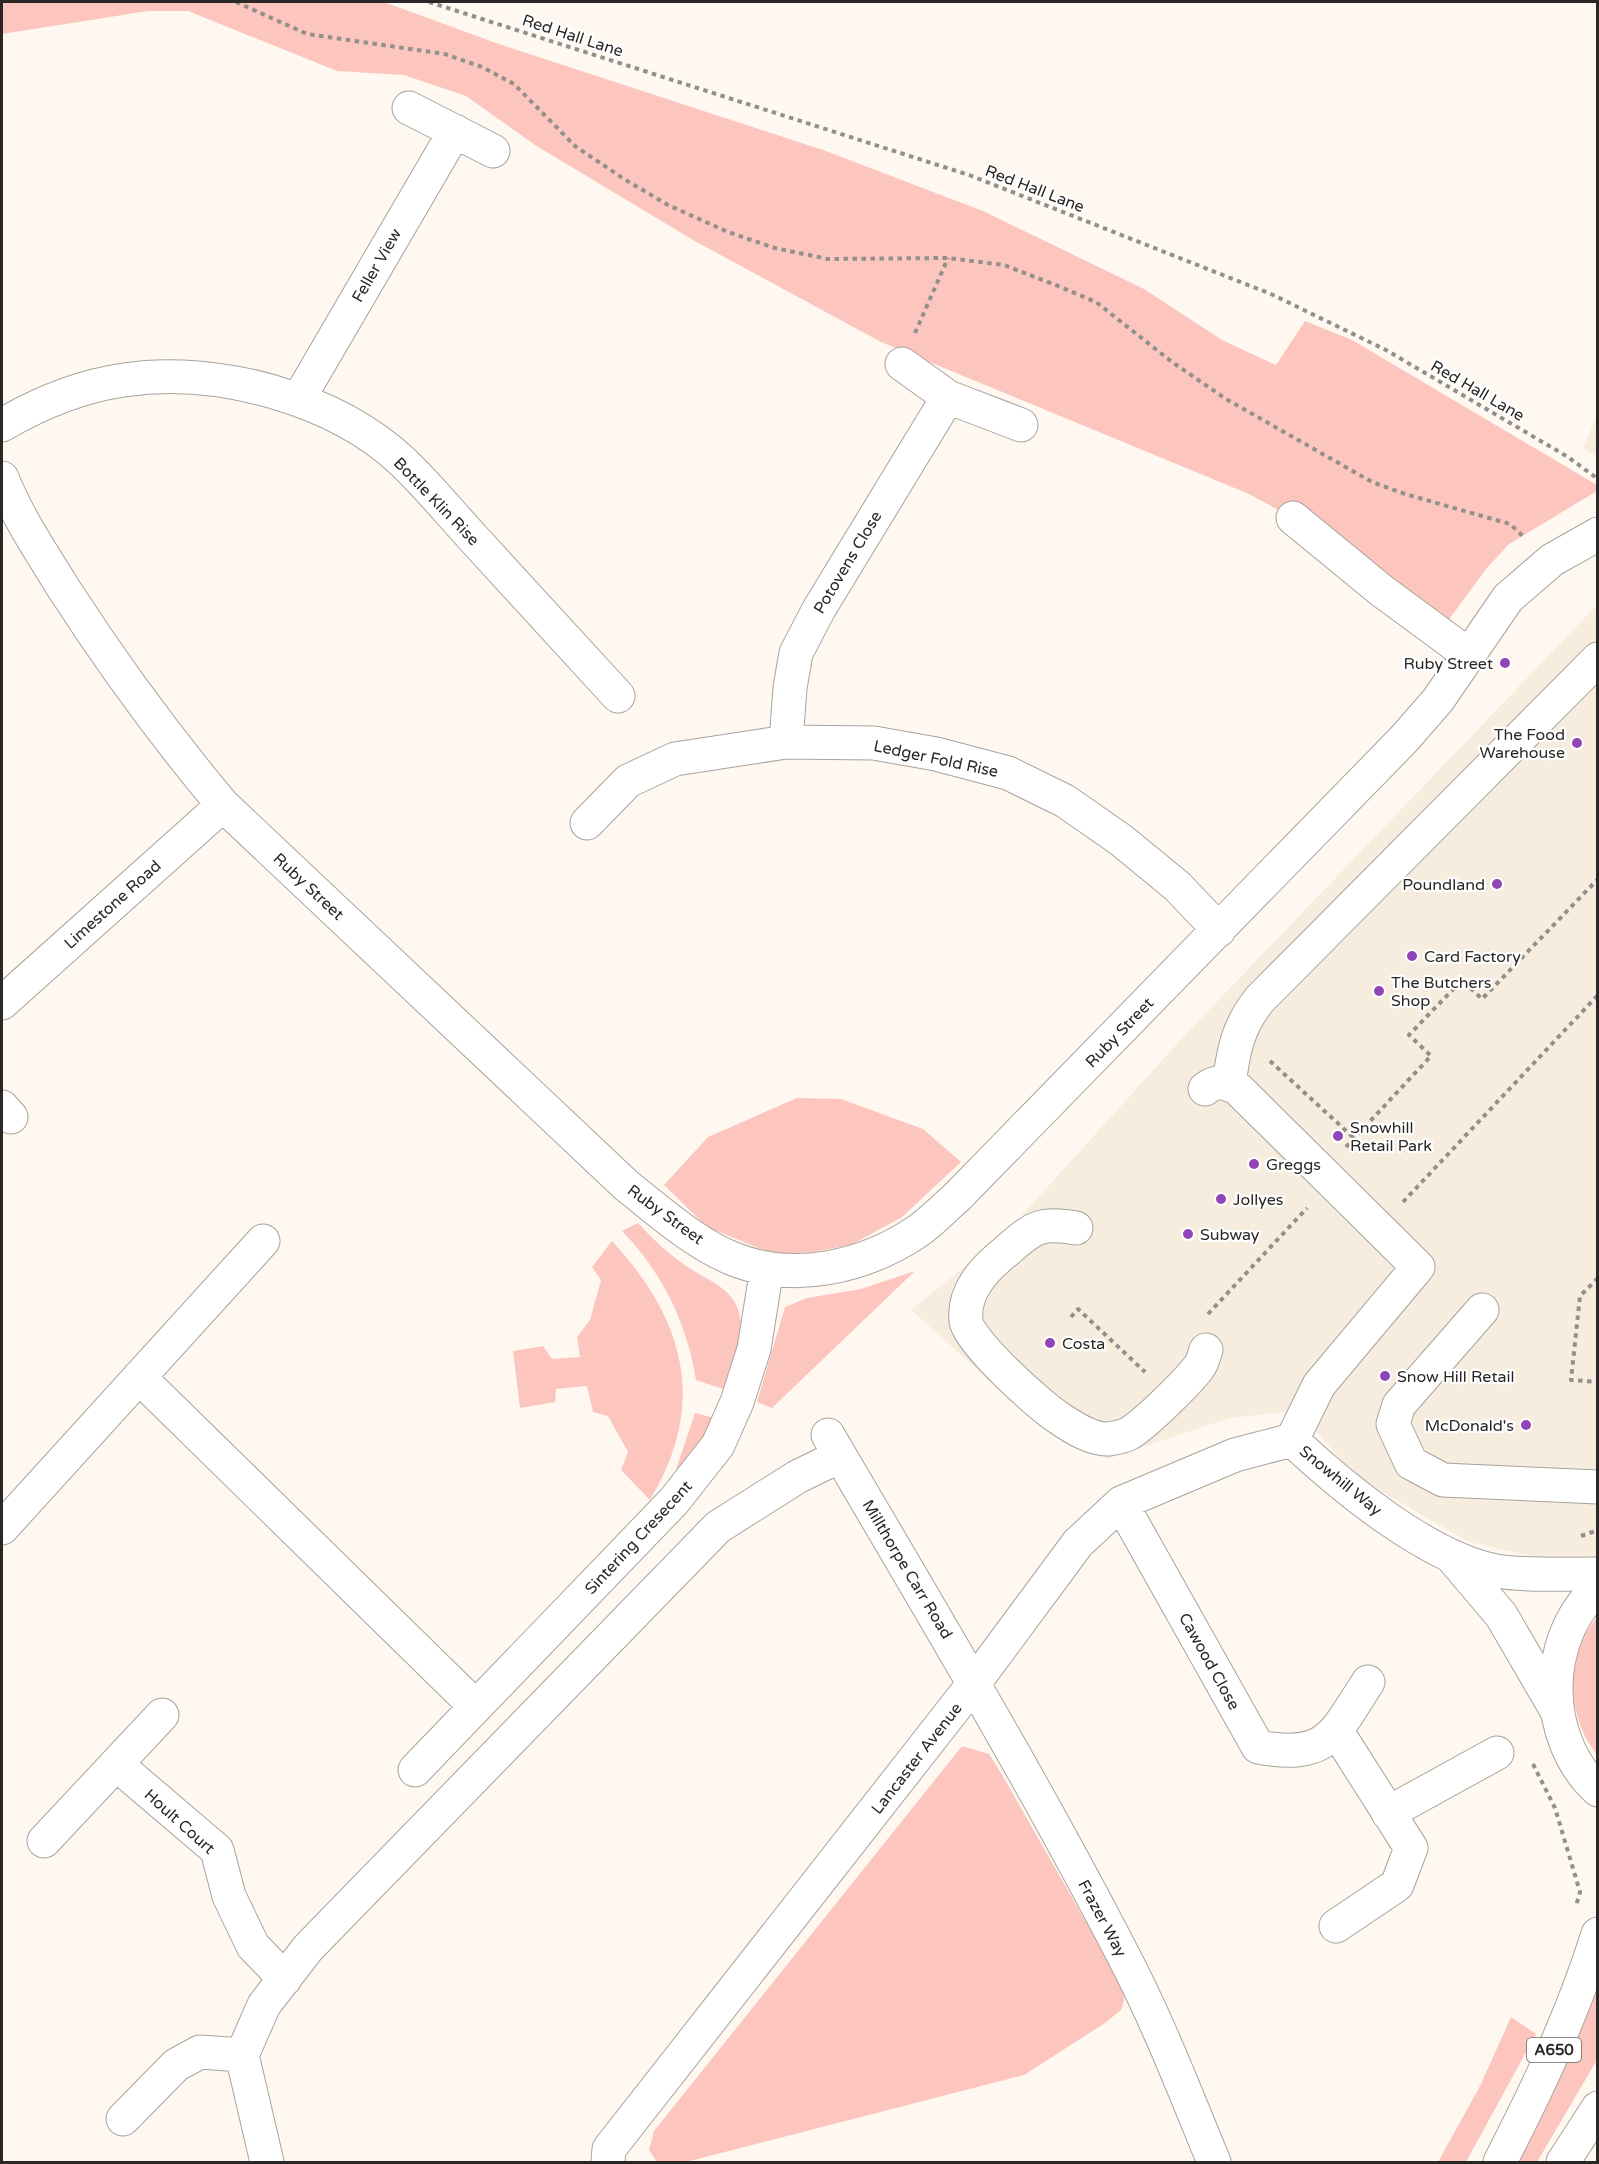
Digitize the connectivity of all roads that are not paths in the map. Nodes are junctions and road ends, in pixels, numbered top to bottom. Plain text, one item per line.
1 (409, 108) dead end
2 (455, 131) junction
3 (494, 151) dead end
4 (902, 364) road end
5 (948, 397) junction
6 (298, 399) junction
7 (2, 425) edge
8 (1021, 425) dead end
9 (2, 478) edge
10 (1293, 518) dead end
11 (1598, 534) edge
12 (1469, 655) junction
13 (1598, 659) edge
14 (618, 696) dead end
15 (786, 742) junction
16 (223, 806) junction
17 (587, 823) dead end
18 (1219, 930) junction
19 (2, 1003) edge
20 (1076, 1228) dead end
21 (263, 1241) dead end
22 (767, 1268) junction
23 (1482, 1310) dead end
24 (1206, 1350) dead end
25 (139, 1377) junction
26 (1292, 1440) junction
27 (1598, 1487) edge
28 (1121, 1503) junction
29 (2, 1528) edge
30 (1451, 1556) junction
31 (1598, 1574) edge
32 (1598, 1588) edge
33 (975, 1682) junction
34 (1368, 1682) dead end
35 (475, 1706) junction
36 (1557, 1711) junction
37 (162, 1715) dead end
38 (1336, 1730) junction
39 (1497, 1753) dead end
40 (116, 1764) junction
41 (415, 1770) dead end
42 (1598, 1790) edge
43 (1388, 1814) junction
44 (44, 1841) dead end
45 (1585, 1924) edge
46 (1336, 1926) dead end
47 (285, 1979) junction
48 (242, 2055) junction
49 (1598, 2108) edge
50 (123, 2119) dead end
51 (267, 2163) edge
52 (608, 2163) edge
53 (1214, 2163) edge
54 (1500, 2163) edge
55 (1563, 2163) edge

1 - 2 main road
2 - 3 main road
2 - 6 main road, Feller View
4 - 5 main road
5 - 8 main road
5 - 15 main road, Potovens Close
6 - 7 main road, Bottle Klin Rise
6 - 14 main road, Bottle Klin Rise
9 - 16 main road, Ruby Street
10 - 12 main road
11 - 12 main road, Ruby Street
12 - 18 main road, Ruby Street
13 - 26 main road, Snowhill Way
15 - 17 main road, Ledger Fold Rise
15 - 18 main road, Ledger Fold Rise
16 - 19 main road, Limestone Road
16 - 22 main road, Ruby Street
18 - 22 main road, Ruby Street
20 - 24 main road
21 - 25 main road
22 - 35 main road, Sintering Cresecent
23 - 27 main road
25 - 29 main road
25 - 35 main road
26 - 28 main road, Lancaster Avenue
26 - 30 main road, Snowhill Way
28 - 33 main road, Lancaster Avenue
28 - 38 main road, Cawood Close
30 - 31 main road, Snowhill Way
30 - 36 main road, Snowhill Way
32 - 36 main road
33 - 47 main road, Millthorpe Carr Road
33 - 52 main road, Lancaster Avenue
33 - 53 main road, Frazer Way
34 - 38 main road, Cawood Close
35 - 41 main road, Sintering Cresecent
36 - 42 main road
37 - 40 main road
38 - 43 main road
39 - 43 main road
40 - 44 main road
40 - 47 main road, Hoult Court
43 - 46 main road
45 - 54 main road, A650
47 - 48 main road
48 - 50 main road
48 - 51 main road
49 - 55 main road

